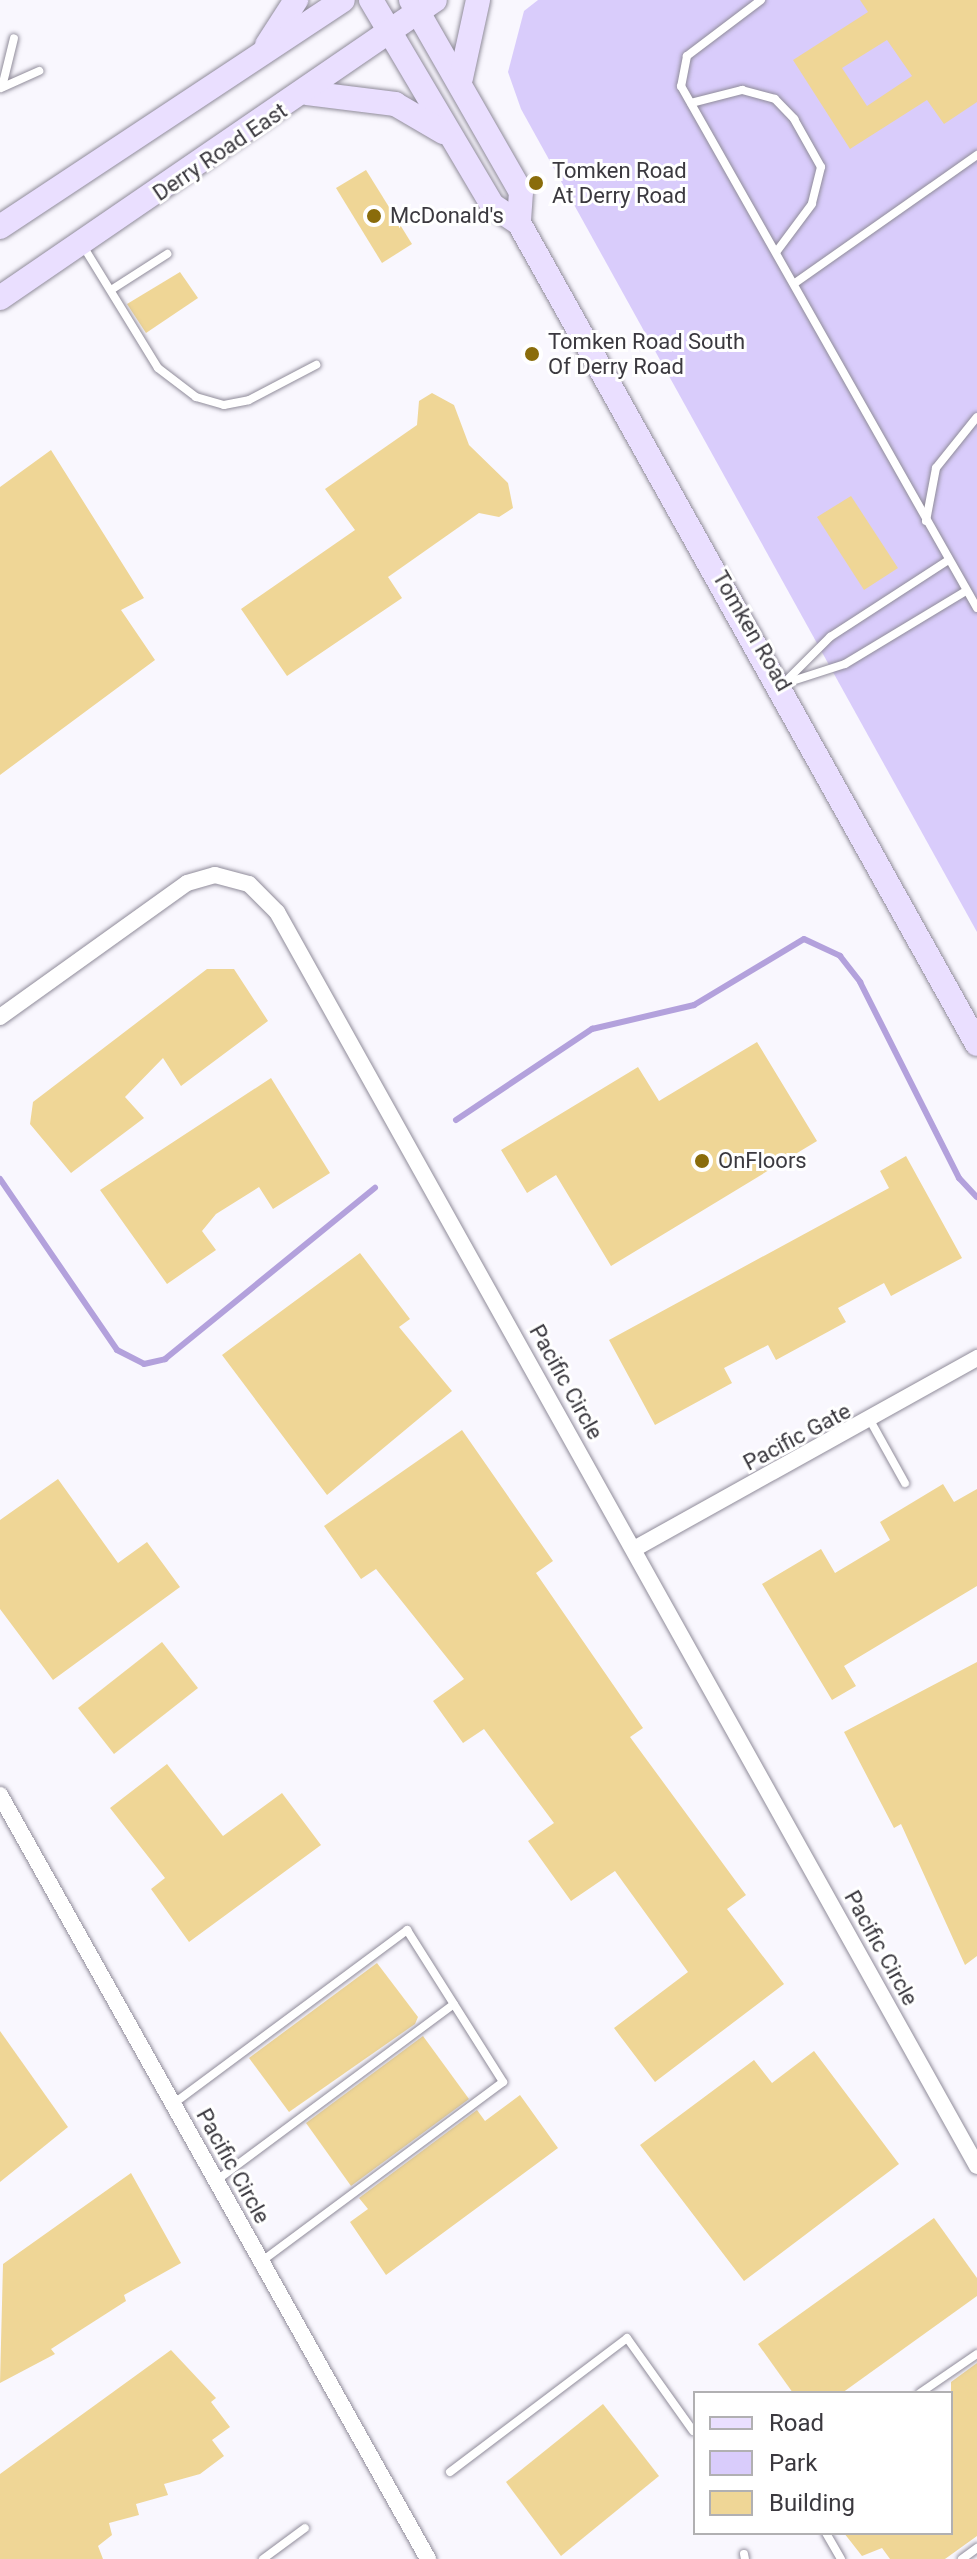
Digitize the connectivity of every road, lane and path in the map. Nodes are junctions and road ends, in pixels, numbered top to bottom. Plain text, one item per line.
1 (296, 0) edge
2 (343, 0) edge
3 (371, 0) edge
4 (478, 0) edge
5 (761, 0) edge
6 (421, 4) edge
7 (389, 32) junction
8 (14, 38) dead end
9 (250, 67) junction
10 (39, 71) dead end
11 (461, 78) junction
12 (1, 88) edge
13 (307, 93) junction
14 (691, 103) junction
15 (448, 136) junction
16 (977, 155) edge
17 (519, 223) junction
18 (0, 227) edge
19 (83, 245) junction
20 (777, 251) junction
21 (167, 254) dead end
22 (795, 283) junction
23 (111, 290) junction
24 (0, 298) edge
25 (316, 365) dead end
26 (977, 417) edge
27 (926, 522) junction
28 (947, 561) junction
29 (966, 591) junction
30 (977, 608) edge
31 (783, 684) junction
32 (0, 1017) edge
33 (977, 1044) edge
34 (977, 1358) edge
35 (871, 1422) junction
36 (905, 1483) dead end
37 (634, 1549) junction
38 (0, 1795) edge
39 (454, 2004) junction
40 (173, 2104) junction
41 (977, 2166) edge
42 (216, 2180) junction
43 (261, 2262) junction
44 (977, 2354) edge
45 (923, 2391) edge
46 (693, 2431) edge
47 (450, 2472) dead end
48 (305, 2528) dead end
49 (827, 2535) edge
50 (977, 2548) edge
51 (263, 2559) edge
52 (428, 2559) edge
53 (841, 2559) edge
54 (962, 2559) edge

1 - 9 main road
2 - 9 main road
3 - 7 main road, Tomken Road
4 - 11 main road
5 - 14 lane
6 - 7 main road, Derry Road East
6 - 11 main road, Tomken Road
7 - 13 main road, Derry Road East
7 - 15 main road, Tomken Road
8 - 12 lane
9 - 18 main road
10 - 12 lane
11 - 17 main road, Tomken Road
13 - 15 main road
13 - 19 main road, Derry Road East
14 - 20 lane
14 - 20 lane
15 - 17 main road, Tomken Road
16 - 22 lane
17 - 31 main road, Tomken Road
19 - 23 lane
19 - 24 main road, Derry Road East
20 - 22 lane
21 - 23 lane
22 - 27 lane
23 - 25 lane
26 - 27 lane
27 - 28 lane
28 - 29 lane
28 - 31 lane
29 - 30 lane
29 - 31 lane
31 - 33 main road, Tomken Road
32 - 37 street, Pacific Circle
34 - 35 street, Pacific Gate
35 - 36 lane
35 - 37 street, Pacific Gate
37 - 41 street, Pacific Circle
38 - 40 street, Pacific Circle
39 - 40 lane
39 - 42 lane
39 - 43 lane
40 - 42 street, Pacific Circle
42 - 43 street, Pacific Circle
43 - 52 street, Pacific Circle
44 - 45 lane
46 - 47 lane
48 - 51 lane
49 - 53 lane
50 - 54 lane

